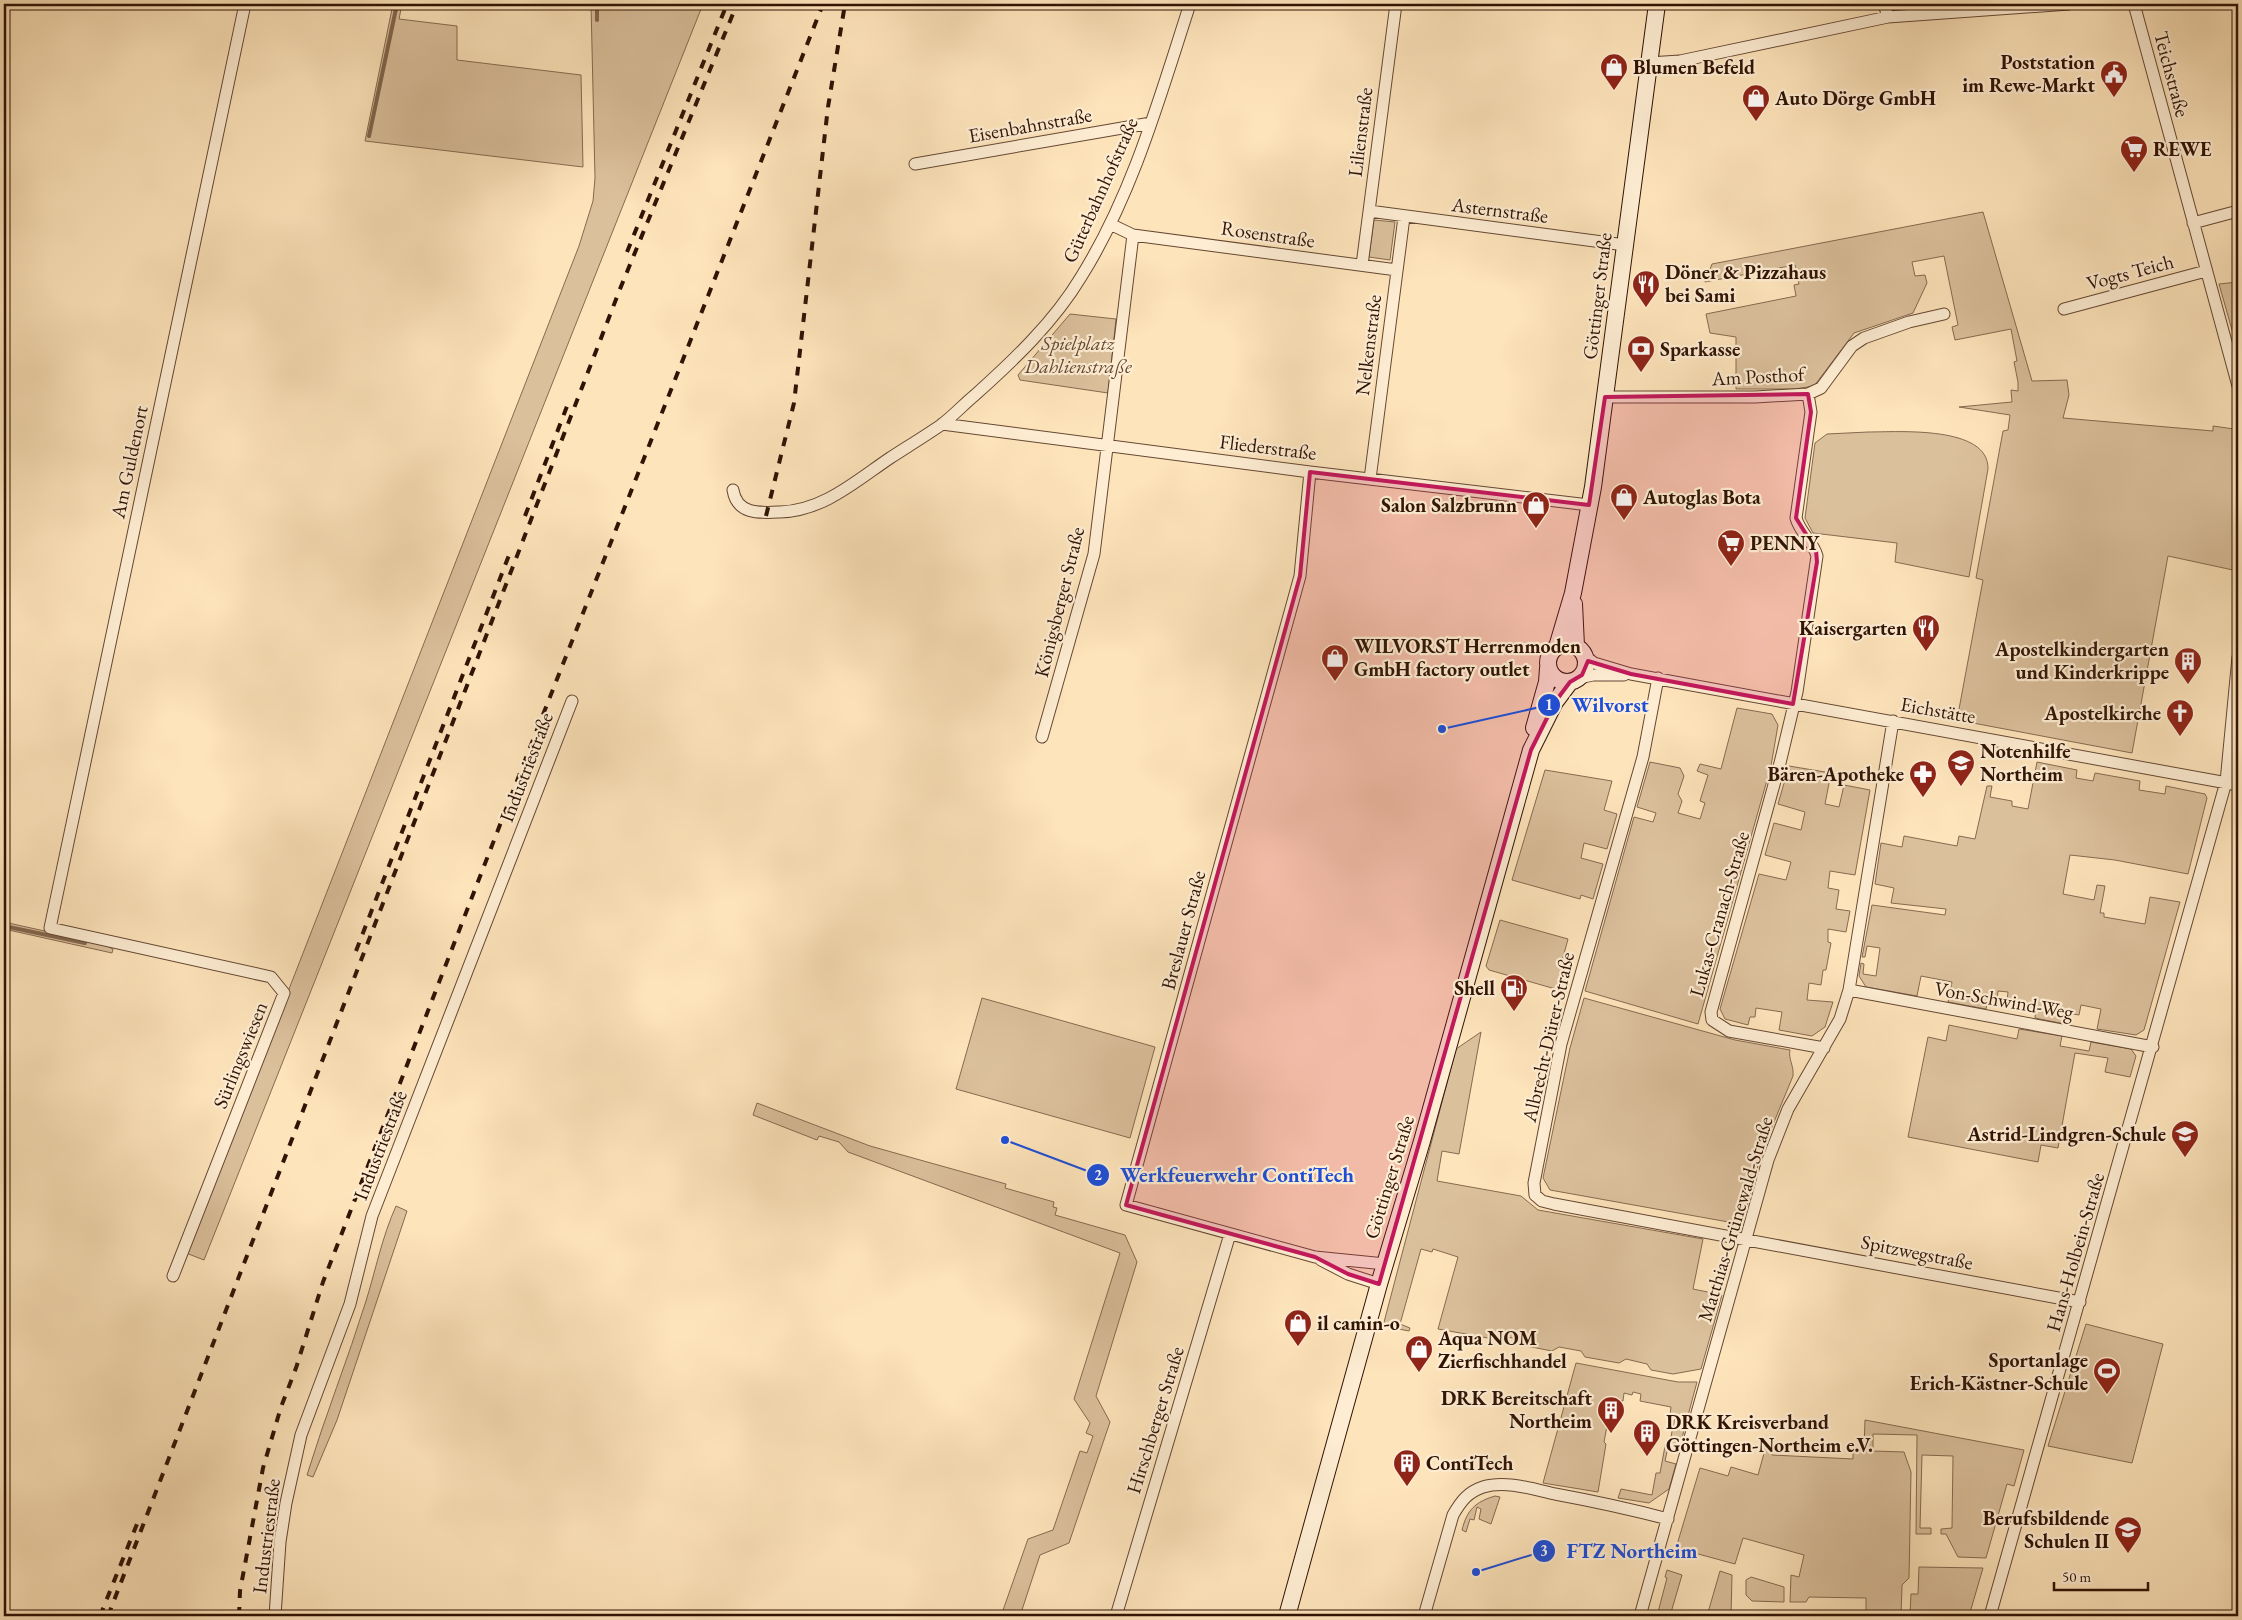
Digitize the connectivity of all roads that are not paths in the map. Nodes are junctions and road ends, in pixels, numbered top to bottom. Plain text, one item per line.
1 (245, 4) edge
2 (1190, 4) edge
3 (1396, 4) edge
4 (1657, 4) edge
5 (1884, 4) edge
6 (2069, 4) edge
7 (2134, 4) edge
8 (1888, 16) junction
9 (1649, 63) junction
10 (1151, 123) junction
11 (915, 164) dead end
12 (2238, 210) edge
13 (1369, 212) junction
14 (1404, 217) junction
15 (2193, 223) junction
16 (1110, 224) junction
17 (1134, 235) junction
18 (1625, 245) junction
19 (1362, 265) junction
20 (1397, 270) junction
21 (2206, 271) junction
22 (2064, 309) dead end
23 (1944, 314) dead end
24 (2238, 386) edge
25 (1808, 394) junction
26 (1605, 397) junction
27 (942, 424) junction
28 (1109, 446) junction
29 (1310, 472) junction
30 (1370, 479) junction
31 (733, 490) dead end
32 (1589, 505) junction
33 (1573, 593) junction
34 (1557, 647) junction
35 (1580, 651) junction
36 (2238, 656) edge
37 (1548, 668) junction
38 (1631, 674) junction
39 (1658, 678) junction
40 (1574, 680) junction
41 (572, 701) dead end
42 (1793, 704) junction
43 (1893, 721) junction
44 (1042, 737) dead end
45 (1531, 750) junction
46 (2226, 782) junction
47 (2238, 785) edge
48 (50, 928) joint
49 (1849, 990) junction
50 (2153, 1047) junction
51 (1824, 1048) junction
52 (1230, 1234) junction
53 (1746, 1239) junction
54 (1315, 1257) junction
55 (1385, 1264) junction
56 (173, 1276) dead end
57 (1379, 1284) junction
58 (2080, 1302) junction
59 (1668, 1519) junction
60 (275, 1616) edge
61 (1116, 1616) edge
62 (1287, 1616) edge
63 (1424, 1616) edge
64 (1640, 1616) edge
65 (1990, 1616) edge

1 - 48 street, Am Guldenort
2 - 10 street, Güterbahnhofstraße
3 - 13 street, Lilienstraße
4 - 9 main road, Göttinger Straße
5 - 8 street
6 - 8 street
7 - 15 street, Teichstraße
8 - 9 street
9 - 18 main road, Göttinger Straße
10 - 11 street, Eisenbahnstraße
10 - 16 street, Güterbahnhofstraße
12 - 15 street
13 - 14 street, Asternstraße
13 - 19 street, Lilienstraße
14 - 18 street, Asternstraße
14 - 20 street, Nelkenstraße
15 - 21 street, Teichstraße
16 - 17 street, Rosenstraße
16 - 27 street, Güterbahnhofstraße
17 - 19 street, Rosenstraße
17 - 28 street, Königsberger Straße
18 - 26 main road, Göttinger Straße
19 - 20 street, Rosenstraße
20 - 30 street, Nelkenstraße
21 - 22 street, Vogts Teich
21 - 24 street, Teichstraße
23 - 25 street, Am Posthof
25 - 26 street, Am Posthof
25 - 42 street, Lukas-Cranach-Straße
26 - 32 main road, Göttinger Straße
27 - 28 street, Fliederstraße
27 - 31 street, Güterbahnhofstraße
28 - 29 street, Fliederstraße
28 - 44 street, Königsberger Straße
29 - 30 street, Fliederstraße
29 - 52 street, Breslauer Straße
30 - 32 street, Fliederstraße
32 - 33 main road, Göttinger Straße
33 - 34 main road, Göttinger Straße
33 - 35 main road, Göttinger Straße
34 - 35 main road
34 - 37 main road, Göttinger Straße
35 - 38 street, Eichstätte
35 - 40 main road, Göttinger Straße
36 - 46 street
37 - 40 main road
37 - 45 main road, Göttinger Straße
38 - 39 street, Eichstätte
38 - 40 street, Eichstätte
39 - 42 street, Eichstätte
39 - 53 street, Albrecht-Dürer-Straße
40 - 45 main road, Göttinger Straße
41 - 60 street, Industriestraße
42 - 43 street, Eichstätte
42 - 51 street, Lukas-Cranach-Straße
43 - 46 street, Eichstätte
43 - 49 street, Matthias-Grünewald-Straße
45 - 55 main road, Göttinger Straße
46 - 47 street, Eichstätte
46 - 50 street, Hans-Holbein-Straße
48 - 56 street, Sürlingswiesen
49 - 50 street, Von-Schwind-Weg
49 - 51 street, Matthias-Grünewald-Straße
50 - 58 street, Hans-Holbein-Straße
51 - 53 street, Matthias-Grünewald-Straße
52 - 54 street, Breslauer Straße
52 - 61 street, Hirschberger Straße
53 - 58 street, Spitzwegstraße
53 - 59 street, Matthias-Grünewald-Straße
54 - 55 street, Breslauer Straße
54 - 57 street, Breslauer Straße
55 - 57 main road, Göttinger Straße
57 - 62 main road, Göttinger Straße
58 - 65 street, Hans-Holbein-Straße
59 - 63 street
59 - 64 street, Matthias-Grünewald-Straße

